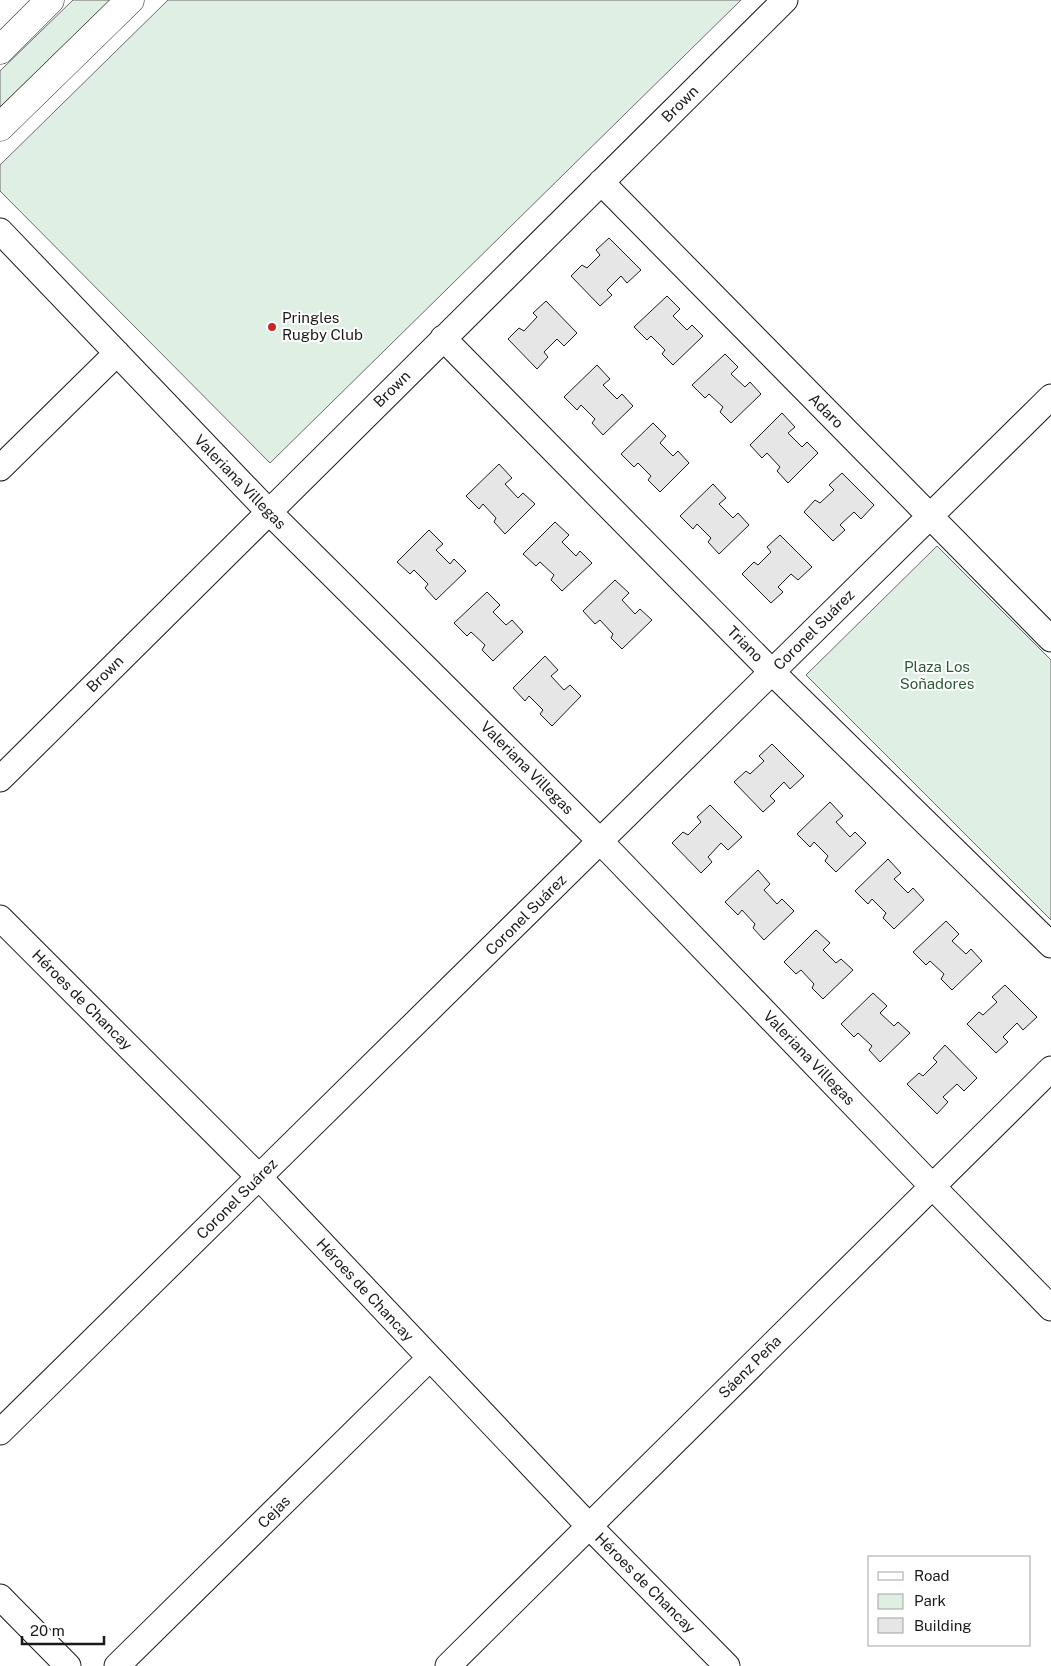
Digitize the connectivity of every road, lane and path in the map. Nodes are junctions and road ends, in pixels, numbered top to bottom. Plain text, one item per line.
1 (50, 0) edge
2 (130, 0) edge
3 (784, 0) edge
4 (0, 50) edge
5 (0, 127) edge
6 (601, 182) junction
7 (0, 231) edge
8 (443, 338) junction
9 (117, 353) junction
10 (1051, 397) edge
11 (0, 468) edge
12 (268, 511) junction
13 (930, 516) junction
14 (1051, 639) edge
15 (772, 672) junction
16 (0, 779) edge
17 (600, 841) junction
18 (0, 918) edge
19 (1051, 945) edge
20 (1051, 1069) edge
21 (259, 1177) junction
22 (932, 1186) junction
23 (1051, 1308) edge
24 (430, 1358) junction
25 (0, 1432) edge
26 (589, 1526) junction
27 (0, 1596) edge
28 (68, 1666) edge
29 (117, 1666) edge
30 (448, 1666) edge
31 (727, 1666) edge

1 - 4 main road
2 - 5 main road
3 - 6 street, Brown
6 - 8 street, Brown
6 - 13 street, Adaro
7 - 9 street, Valeriana Villegas
8 - 12 street, Brown
8 - 15 street, Triano
9 - 11 street
9 - 12 street, Valeriana Villegas
10 - 13 street, Coronel Suárez
12 - 16 street, Brown
12 - 17 street, Valeriana Villegas
13 - 14 street, Adaro
13 - 15 street, Coronel Suárez
15 - 17 street, Coronel Suárez
15 - 19 street, Triano
17 - 21 street, Coronel Suárez
17 - 22 street, Valeriana Villegas
18 - 21 street, Héroes de Chancay
20 - 22 street, Sáenz Peña
21 - 24 street, Héroes de Chancay
21 - 25 street, Coronel Suárez
22 - 23 street, Valeriana Villegas
22 - 26 street, Sáenz Peña
24 - 26 street, Héroes de Chancay
24 - 29 street, Cejas
26 - 30 street, Sáenz Peña
26 - 31 street, Héroes de Chancay
27 - 28 street

